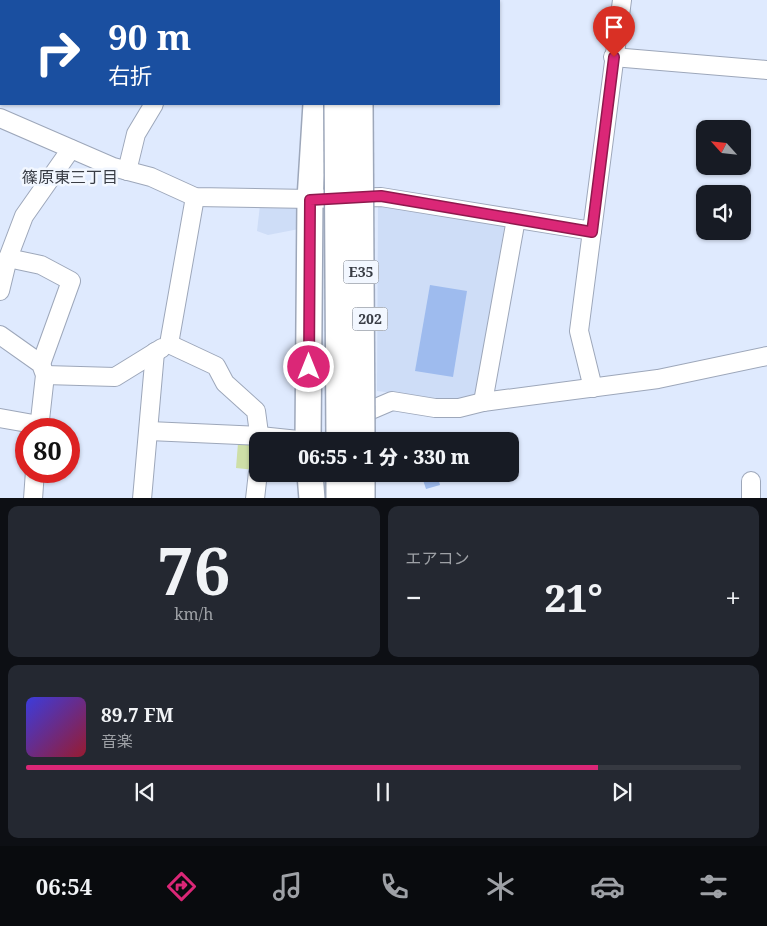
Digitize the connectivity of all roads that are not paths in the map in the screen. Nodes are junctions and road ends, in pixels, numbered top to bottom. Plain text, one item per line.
1 (622, 0) edge
2 (614, 57) junction
3 (767, 70) edge
4 (153, 105) edge
5 (316, 105) edge
6 (337, 105) edge
7 (360, 105) edge
8 (369, 105) edge
9 (0, 118) edge
10 (71, 149) junction
11 (127, 171) junction
12 (369, 196) junction
13 (195, 198) junction
14 (310, 200) junction
15 (516, 219) junction
16 (592, 232) junction
17 (8, 258) junction
18 (0, 291) edge
19 (0, 335) edge
20 (162, 348) junction
21 (767, 356) edge
22 (43, 369) junction
23 (592, 388) junction
24 (483, 402) junction
25 (371, 410) junction
26 (0, 418) edge
27 (40, 418) edge
28 (15, 421) edge
29 (148, 431) junction
30 (259, 432) edge
31 (308, 432) edge
32 (339, 432) edge
33 (362, 432) edge
34 (371, 432) edge
35 (249, 437) edge
36 (750, 481) dead end
37 (257, 482) edge
38 (311, 482) edge
39 (339, 482) edge
40 (362, 482) edge
41 (371, 482) edge
42 (34, 483) edge
43 (33, 498) edge
44 (142, 498) edge
45 (256, 498) edge
46 (312, 498) edge
47 (339, 498) edge
48 (362, 498) edge
49 (371, 498) edge
50 (751, 498) edge

1 - 2 street
2 - 3 street
2 - 16 street
4 - 11 street
5 - 14 highway
6 - 32 highway, E35, bridge
7 - 33 highway, E35, bridge
8 - 12 highway, 202
9 - 10 street
10 - 11 street
10 - 17 street
11 - 13 street
12 - 14 street
12 - 15 street
12 - 25 highway, 202
13 - 14 street
13 - 20 street
14 - 31 highway
15 - 16 street
15 - 24 street
16 - 23 street
17 - 18 street
17 - 22 street
19 - 22 street
20 - 22 street
20 - 29 street
20 - 30 street
21 - 23 street
22 - 27 street
23 - 24 street
24 - 25 street
25 - 34 highway, 202
26 - 28 street
29 - 35 street
29 - 44 street
36 - 50 street
37 - 45 street
38 - 46 highway
39 - 47 highway
40 - 48 highway
41 - 49 highway
42 - 43 street

